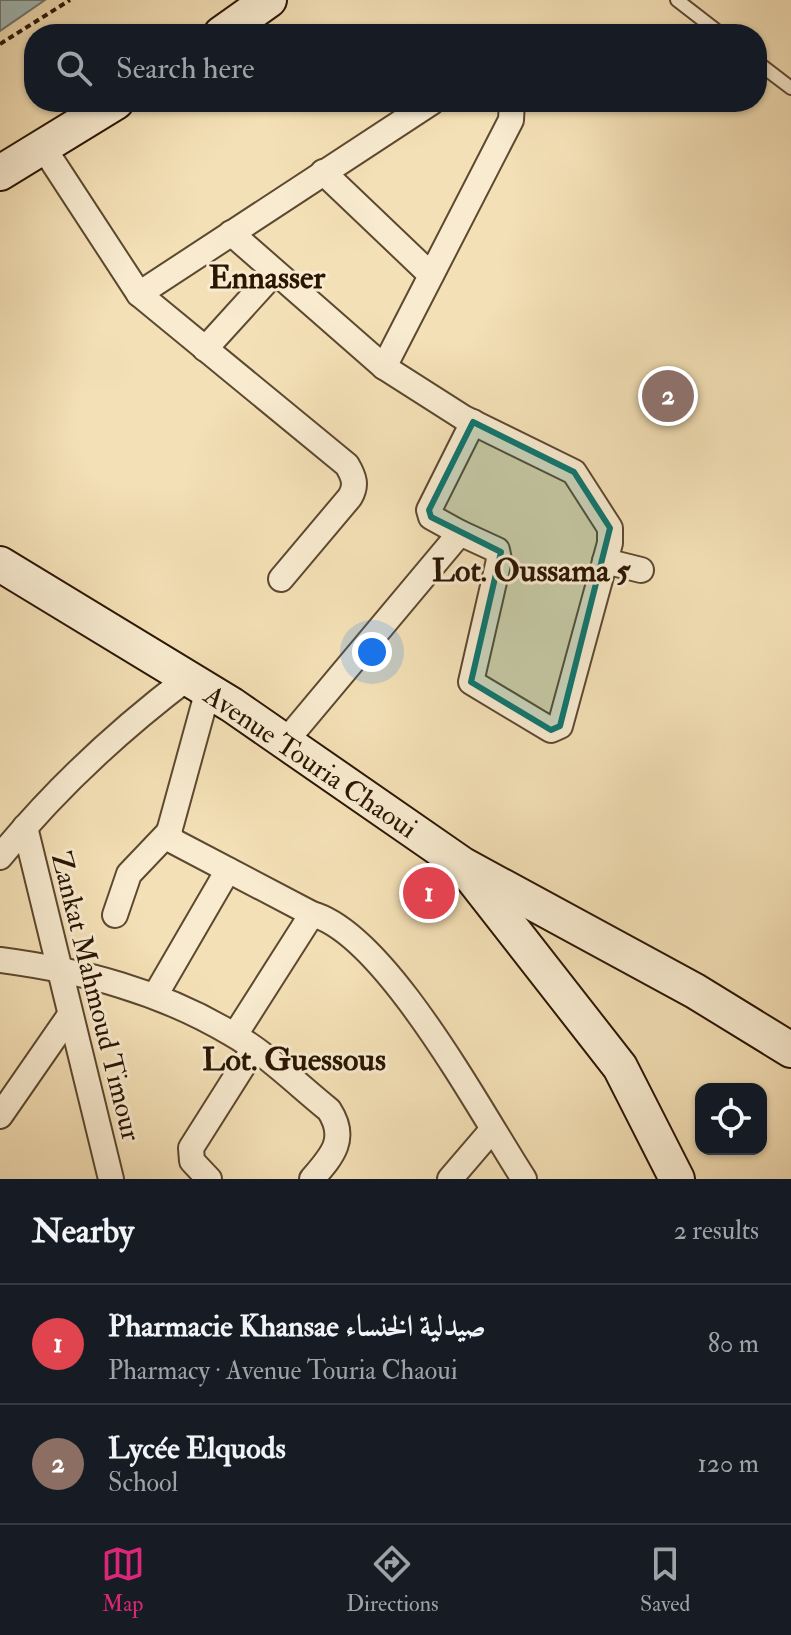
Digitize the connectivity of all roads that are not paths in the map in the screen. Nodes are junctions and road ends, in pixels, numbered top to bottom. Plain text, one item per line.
1 (269, 0) edge
2 (677, 0) edge
3 (235, 24) edge
4 (708, 24) edge
5 (767, 70) edge
6 (791, 88) edge
7 (100, 112) edge
8 (416, 112) edge
9 (511, 112) edge
10 (43, 147) junction
11 (323, 172) junction
12 (0, 173) edge
13 (231, 233) junction
14 (274, 273) junction
15 (431, 275) junction
16 (139, 294) junction
17 (205, 349) junction
18 (384, 367) junction
19 (473, 422) junction
20 (460, 533) junction
21 (605, 561) junction
22 (0, 564) edge
23 (641, 570) dead end
24 (281, 579) dead end
25 (198, 684) junction
26 (285, 742) junction
27 (25, 827) junction
28 (171, 836) junction
29 (2, 850) edge
30 (463, 865) junction
31 (228, 870) junction
32 (312, 914) junction
33 (115, 915) dead end
34 (0, 960) edge
35 (59, 969) junction
36 (156, 994) junction
37 (70, 1015) junction
38 (244, 1042) junction
39 (791, 1050) edge
40 (0, 1116) edge
41 (492, 1130) junction
42 (111, 1179) edge
43 (209, 1179) edge
44 (312, 1179) edge
45 (450, 1179) edge
46 (524, 1179) edge
47 (677, 1179) edge

1 - 3 street
2 - 4 lane
5 - 6 lane
7 - 10 street
8 - 11 street
9 - 15 street
10 - 12 street
10 - 16 street
11 - 13 street
11 - 15 street
13 - 14 street
13 - 16 street
14 - 17 street
14 - 18 street
15 - 18 street
16 - 17 street
17 - 24 street
18 - 19 street
19 - 20 street
19 - 21 street
20 - 21 street
20 - 26 street
21 - 23 street
22 - 25 street, Avenue Touria Chaoui
25 - 26 street, Avenue Touria Chaoui
25 - 27 street
25 - 28 street
26 - 30 street, Avenue Touria Chaoui
27 - 29 street
27 - 35 street, Zankat Mahmoud Timour
28 - 31 street
28 - 33 street
30 - 39 street, Avenue Touria Chaoui
30 - 47 street
31 - 32 street
31 - 36 street
32 - 38 street
32 - 41 street
34 - 35 street
35 - 36 street
35 - 37 street, Zankat Mahmoud Timour
36 - 38 street
37 - 40 street
37 - 42 street, Zankat Mahmoud Timour
38 - 43 street
38 - 44 street
41 - 45 street
41 - 46 street

